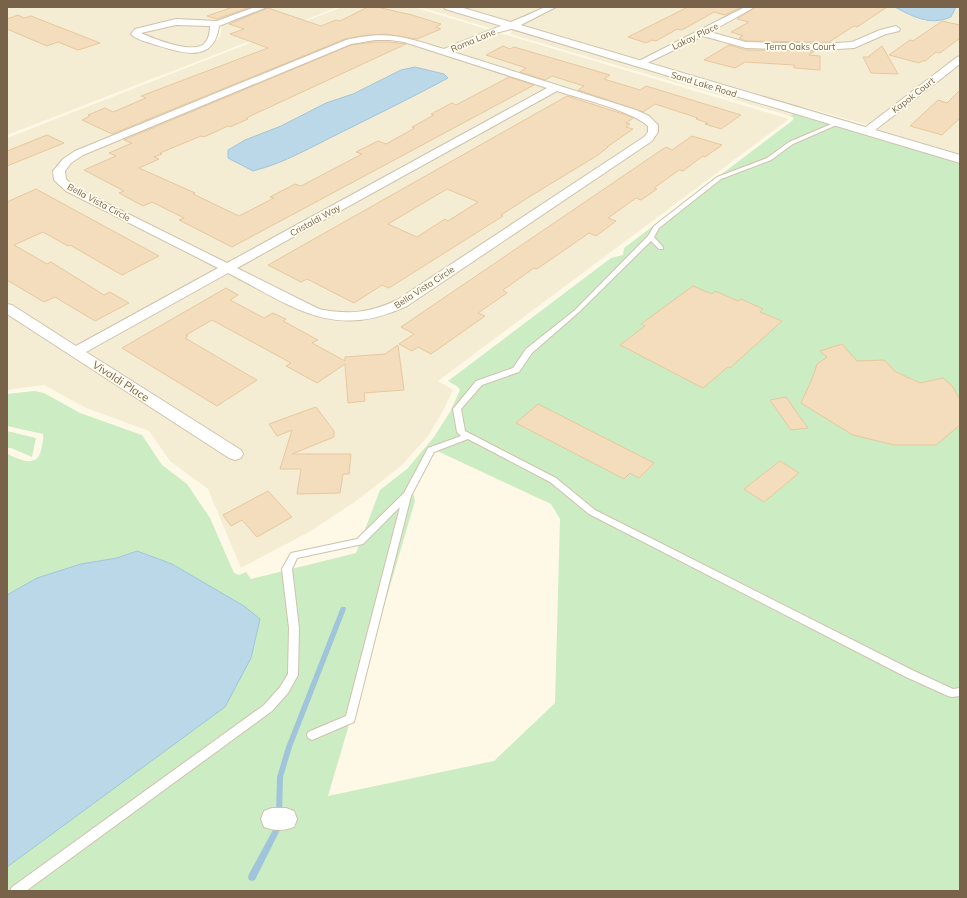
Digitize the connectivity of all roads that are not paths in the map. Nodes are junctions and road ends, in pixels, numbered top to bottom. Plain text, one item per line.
1 (263, 7) edge
2 (449, 7) edge
3 (552, 7) edge
4 (751, 7) edge
5 (218, 24) junction
6 (512, 26) junction
7 (896, 29) dead end
8 (702, 33) junction
9 (472, 40) junction
10 (484, 44) junction
11 (445, 52) junction
12 (459, 57) junction
13 (960, 59) edge
14 (638, 64) junction
15 (555, 88) junction
16 (838, 123) junction
17 (866, 132) junction
18 (960, 160) edge
19 (651, 237) junction
20 (661, 248) dead end
21 (228, 268) junction
22 (7, 308) edge
23 (75, 352) junction
24 (468, 436) junction
25 (236, 454) dead end
26 (407, 495) junction
27 (960, 692) edge
28 (312, 735) dead end
29 (16, 891) edge

1 - 5 street
2 - 6 street, Sand Lake Road
3 - 6 street
4 - 8 street, Lakay Place
5 - 5 street
6 - 9 street, Roma Lane
6 - 10 street, Roma Lane
6 - 14 street, Sand Lake Road
7 - 8 street, Terra Oaks Court
8 - 14 street, Lakay Place
9 - 10 street
9 - 11 street, Roma Lane
10 - 12 street, Roma Lane
11 - 12 street, Bella Vista Circle
11 - 21 street, Bella Vista Circle
12 - 15 street, Bella Vista Circle
13 - 17 street, Kapok Court
14 - 16 street, Sand Lake Road
15 - 21 street, Cristaldi Way
15 - 21 street, Bella Vista Circle
16 - 17 street, Sand Lake Road
16 - 19 lane
17 - 18 street, Sand Lake Road
19 - 20 lane
19 - 24 lane
21 - 23 street, Cristaldi Way
22 - 23 street, Vivaldi Place
23 - 25 street, Vivaldi Place
24 - 26 lane
24 - 27 lane
26 - 28 lane
26 - 29 lane

